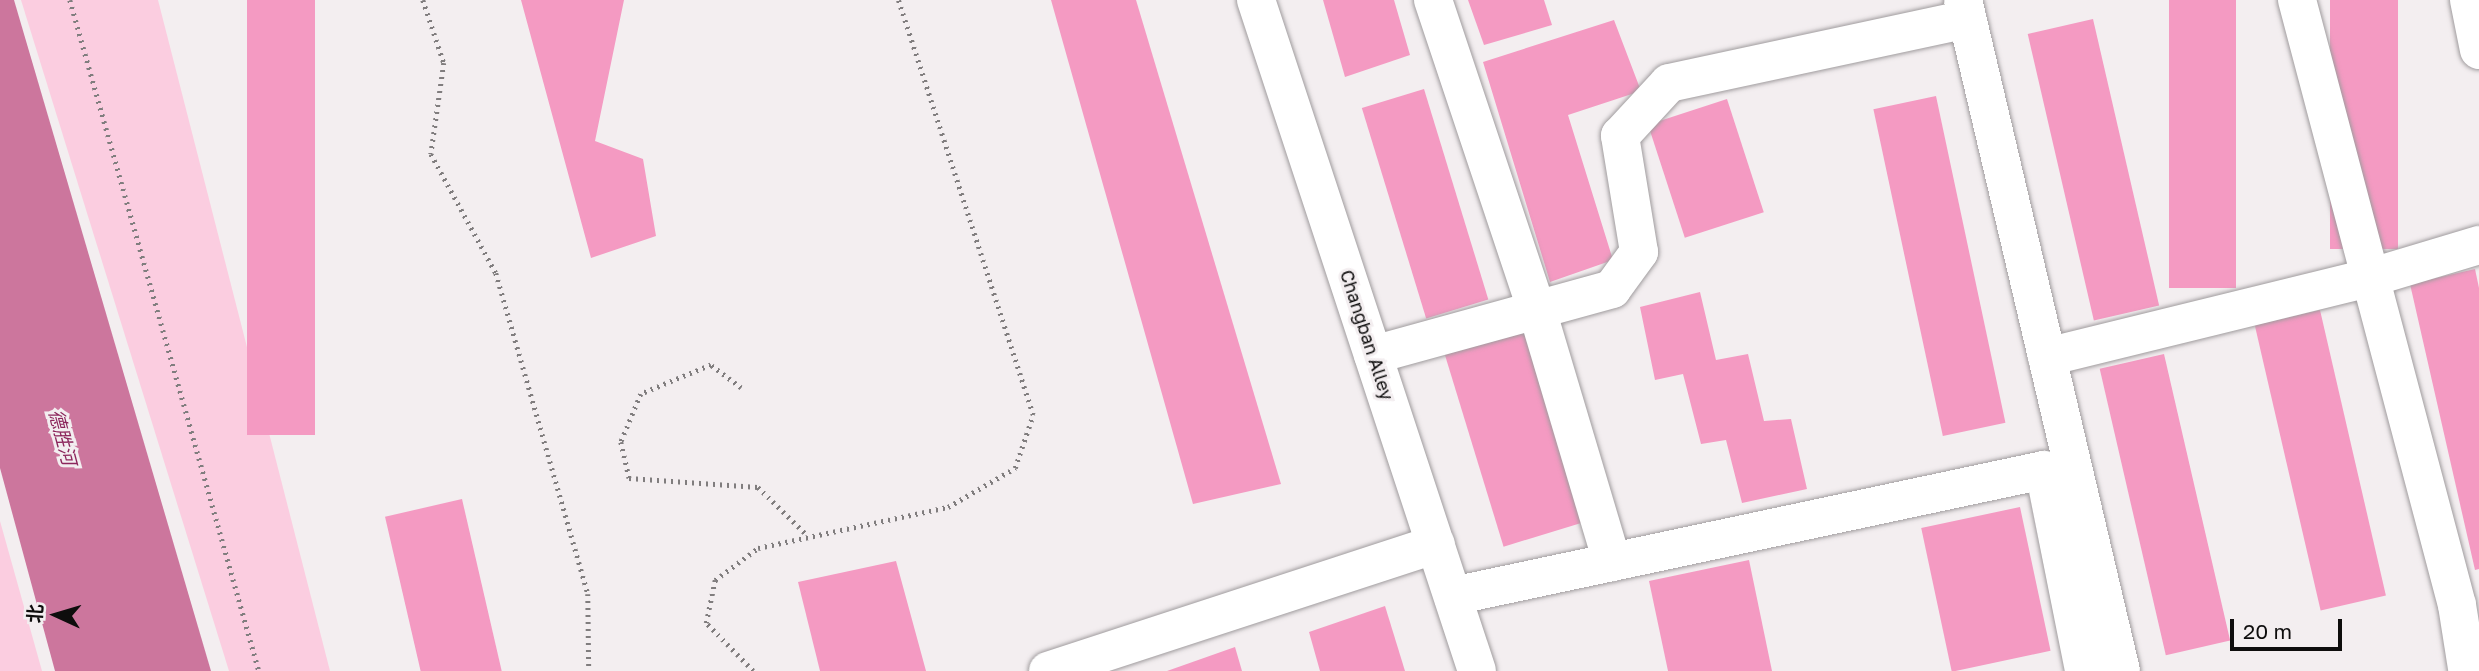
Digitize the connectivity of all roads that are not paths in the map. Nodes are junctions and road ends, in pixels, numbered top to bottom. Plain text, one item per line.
1 (1256, 0) edge
2 (1433, 0) edge
3 (2297, 0) edge
4 (2469, 0) edge
5 (1965, 9) edge
6 (2479, 50) edge
7 (2479, 245) edge
8 (2369, 278) junction
9 (1537, 310) junction
10 (1373, 355) junction
11 (2047, 357) junction
12 (1436, 544) junction
13 (1612, 562) junction
14 (1453, 596) junction
15 (2077, 668) edge
16 (2467, 668) edge
17 (1048, 671) edge
18 (1478, 671) edge
19 (2121, 671) edge

1 - 10 street, Changban Alley
2 - 9 street
3 - 8 street
4 - 6 street
5 - 9 street
5 - 11 street
7 - 8 street
8 - 11 street
8 - 16 street
9 - 10 street
9 - 13 street
10 - 12 street, Changban Alley
11 - 19 street
12 - 14 street, Changban Alley
12 - 17 street
13 - 14 street
13 - 15 street
14 - 18 street, Changban Alley

